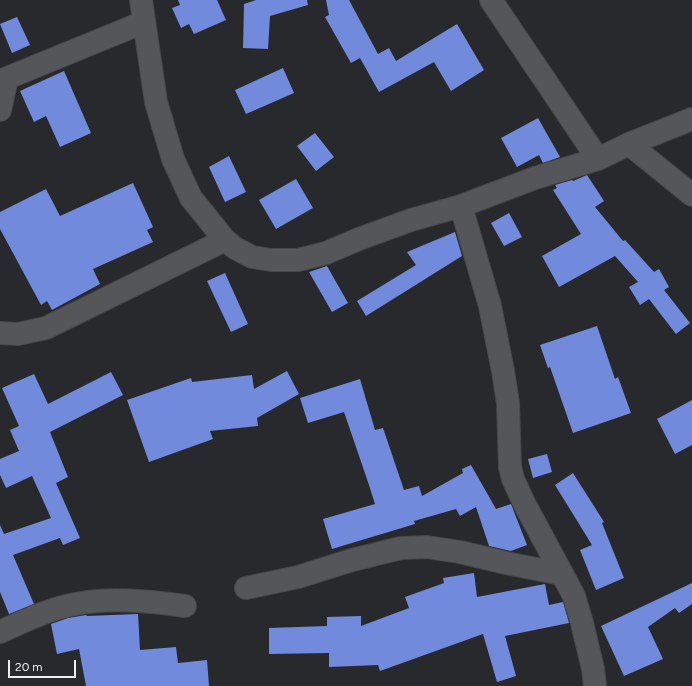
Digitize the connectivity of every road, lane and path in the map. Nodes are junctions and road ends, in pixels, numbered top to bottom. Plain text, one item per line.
1 (141, 0) edge
2 (491, 0) edge
3 (144, 22) junction
4 (4, 79) edge
5 (0, 110) edge
6 (692, 119) edge
7 (629, 144) junction
8 (598, 159) junction
9 (692, 195) edge
10 (461, 206) junction
11 (225, 240) junction
12 (0, 333) edge
13 (562, 574) junction
14 (246, 588) dead end
15 (185, 606) dead end
16 (0, 632) edge
17 (595, 686) edge

1 - 3 street
2 - 8 street
3 - 4 street
3 - 11 street
4 - 5 street
6 - 7 street
7 - 8 street
7 - 9 street
8 - 10 street
10 - 11 street
10 - 13 street
11 - 12 street
13 - 14 street
13 - 17 street
15 - 16 street

